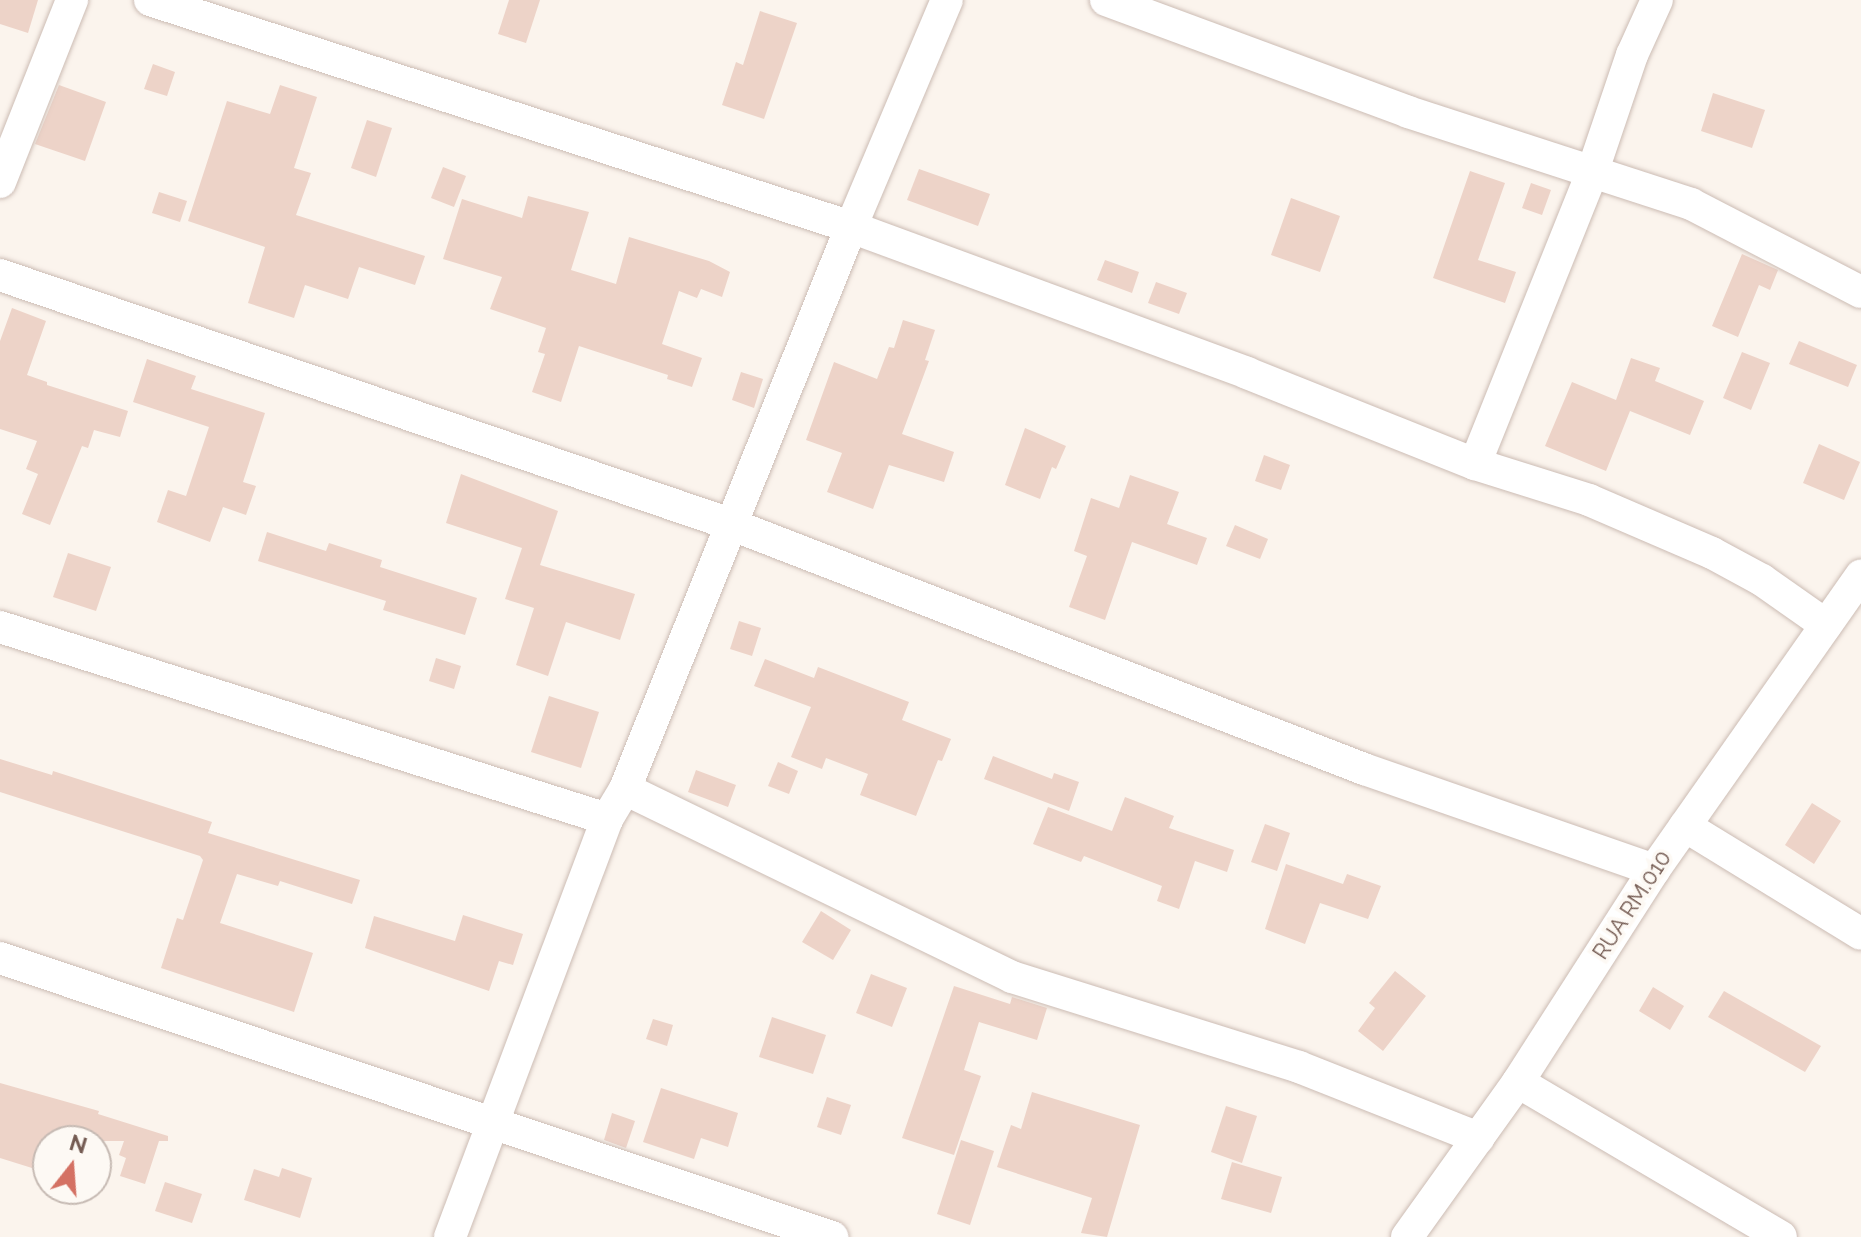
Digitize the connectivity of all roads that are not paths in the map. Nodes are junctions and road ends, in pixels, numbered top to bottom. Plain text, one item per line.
1 (72, 0) edge
2 (150, 0) edge
3 (947, 0) edge
4 (1106, 0) edge
5 (1657, 0) edge
6 (1592, 173) junction
7 (0, 182) edge
8 (851, 227) junction
9 (0, 275) edge
10 (1861, 292) edge
11 (1475, 464) junction
12 (730, 524) junction
13 (1861, 576) edge
14 (1826, 625) junction
15 (0, 627) edge
16 (625, 789) junction
17 (607, 819) junction
18 (1685, 826) junction
19 (1654, 870) junction
20 (1861, 934) edge
21 (0, 958) edge
22 (1518, 1082) junction
23 (491, 1125) junction
24 (1478, 1138) junction
25 (450, 1237) edge
26 (832, 1237) edge
27 (1407, 1237) edge
28 (1781, 1237) edge

1 - 7 street
2 - 8 street
3 - 8 street
4 - 6 street
5 - 6 street
6 - 10 street
6 - 11 street
8 - 11 street
8 - 12 street
9 - 12 street
11 - 14 street
12 - 16 street
12 - 19 street
13 - 14 street, RUA RM.010
14 - 18 street, RUA RM.010
15 - 17 street
16 - 17 street
16 - 24 street
17 - 23 street
18 - 19 street, RUA RM.010
18 - 20 street
19 - 22 street, RUA RM.010
21 - 23 street
22 - 24 street, RUA RM.010
22 - 28 street
23 - 25 street
23 - 26 street
24 - 27 street, RUA RM.010

